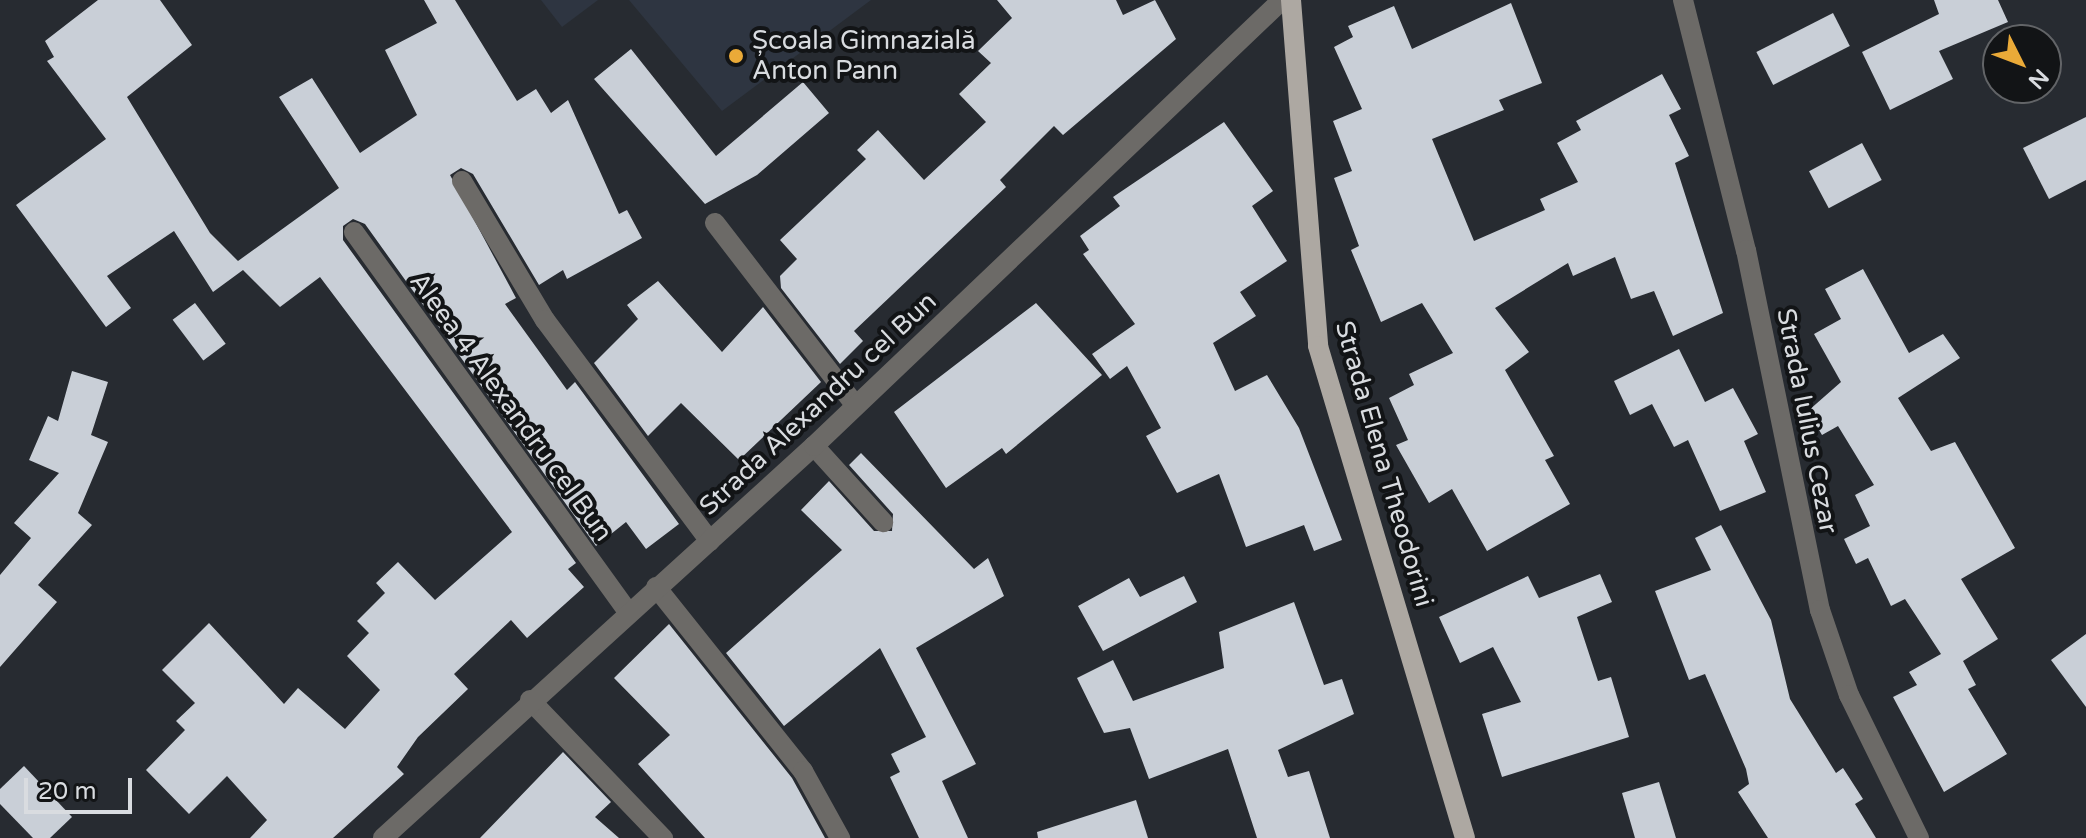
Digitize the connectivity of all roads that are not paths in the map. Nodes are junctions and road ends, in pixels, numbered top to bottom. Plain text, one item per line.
1 (1282, 0) edge
2 (1291, 0) edge
3 (1683, 0) edge
4 (462, 181) dead end
5 (715, 223) dead end
6 (354, 232) dead end
7 (855, 405) junction
8 (814, 446) junction
9 (883, 522) dead end
10 (710, 541) junction
11 (656, 587) junction
12 (627, 611) junction
13 (530, 700) junction
14 (383, 838) edge
15 (663, 838) edge
16 (840, 838) edge
17 (1465, 838) edge
18 (1919, 838) edge

1 - 7 street, Strada Alexandru cel Bun
2 - 17 main road, Strada Elena Theodorini
3 - 18 street, Strada Iulius Cezar
4 - 10 street
5 - 7 street
6 - 12 street, Aleea 4 Alexandru cel Bun
7 - 8 street, Strada Alexandru cel Bun
8 - 9 street
8 - 10 street, Strada Alexandru cel Bun
10 - 11 street, Strada Alexandru cel Bun
11 - 12 street, Strada Alexandru cel Bun
11 - 16 street
12 - 13 street, Strada Alexandru cel Bun
13 - 14 street, Strada Alexandru cel Bun
13 - 15 street

